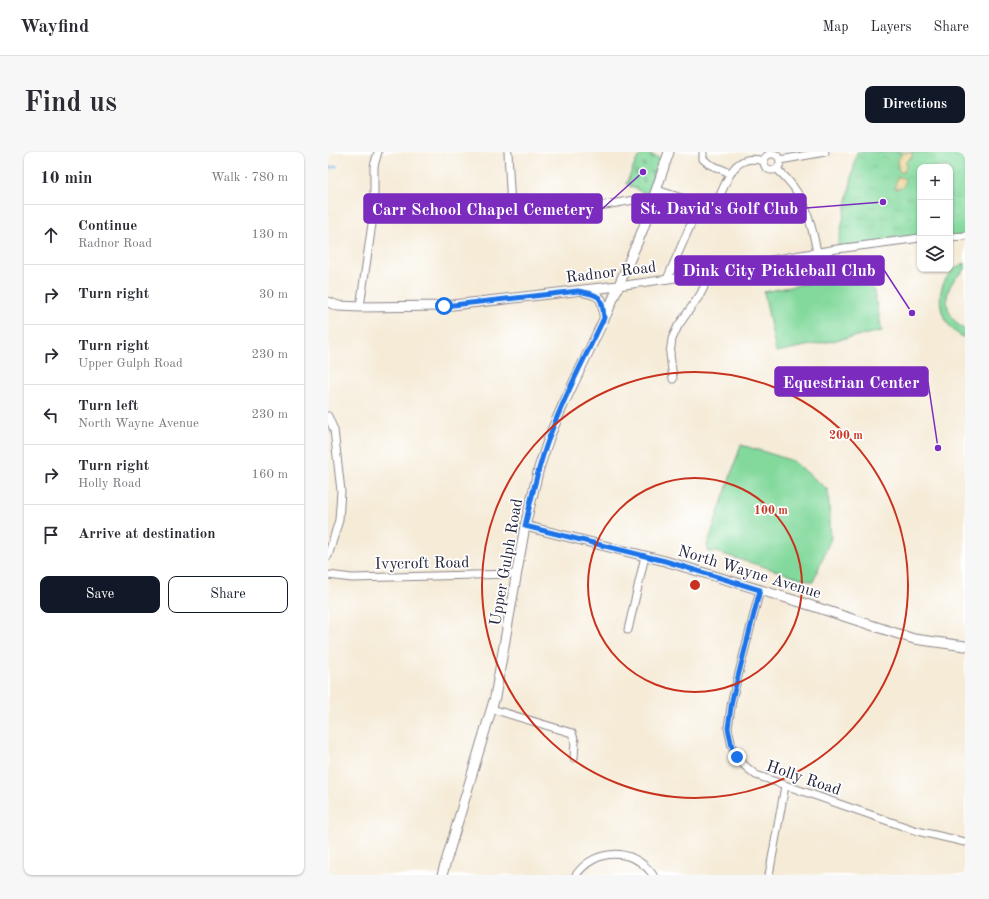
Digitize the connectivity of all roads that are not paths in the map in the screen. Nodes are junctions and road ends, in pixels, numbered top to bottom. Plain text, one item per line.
1 (378, 152) edge
2 (508, 152) edge
3 (669, 152) edge
4 (703, 152) edge
5 (825, 152) edge
6 (772, 153) edge
7 (780, 160) junction
8 (764, 161) junction
9 (777, 168) junction
10 (730, 173) junction
11 (657, 190) junction
12 (654, 200) junction
13 (718, 200) dead end
14 (965, 236) edge
15 (953, 237) edge
16 (917, 238) edge
17 (817, 252) junction
18 (704, 274) junction
19 (667, 279) junction
20 (618, 286) junction
21 (578, 291) junction
22 (328, 302) edge
23 (360, 307) junction
24 (604, 318) junction
25 (673, 379) dead end
26 (328, 416) edge
27 (525, 526) junction
28 (328, 556) edge
29 (645, 556) junction
30 (517, 574) junction
31 (328, 575) edge
32 (760, 590) junction
33 (628, 630) dead end
34 (965, 646) edge
35 (492, 709) junction
36 (574, 758) dead end
37 (785, 786) junction
38 (965, 842) edge
39 (442, 875) edge
40 (576, 875) edge
41 (653, 875) edge
42 (769, 875) edge

1 - 23 street
2 - 12 street
3 - 11 street, Upper Gulph Road
4 - 10 street
5 - 7 street
6 - 7 street
6 - 8 street
7 - 9 street
8 - 9 street
8 - 10 street
9 - 17 street
10 - 13 street
11 - 12 street, Upper Gulph Road
11 - 19 street
12 - 20 street, Upper Gulph Road
14 - 15 street
16 - 17 street, Radnor Road
17 - 18 street, Radnor Road
18 - 19 street, Radnor Road
18 - 25 street
19 - 20 street, Radnor Road
20 - 21 street, Radnor Road
20 - 24 street, Upper Gulph Road
21 - 23 street, Radnor Road
21 - 24 street
22 - 23 street, Radnor Road
24 - 27 street, Upper Gulph Road
26 - 28 street
27 - 29 street, North Wayne Avenue
27 - 30 street, Upper Gulph Road
29 - 32 street, North Wayne Avenue
29 - 33 street
30 - 31 street, Ivycroft Road
30 - 35 street, Upper Gulph Road
32 - 34 street, North Wayne Avenue
32 - 37 street, Holly Road
35 - 36 street
35 - 39 street, Upper Gulph Road
37 - 38 street, Holly Road
37 - 42 street
40 - 41 street

